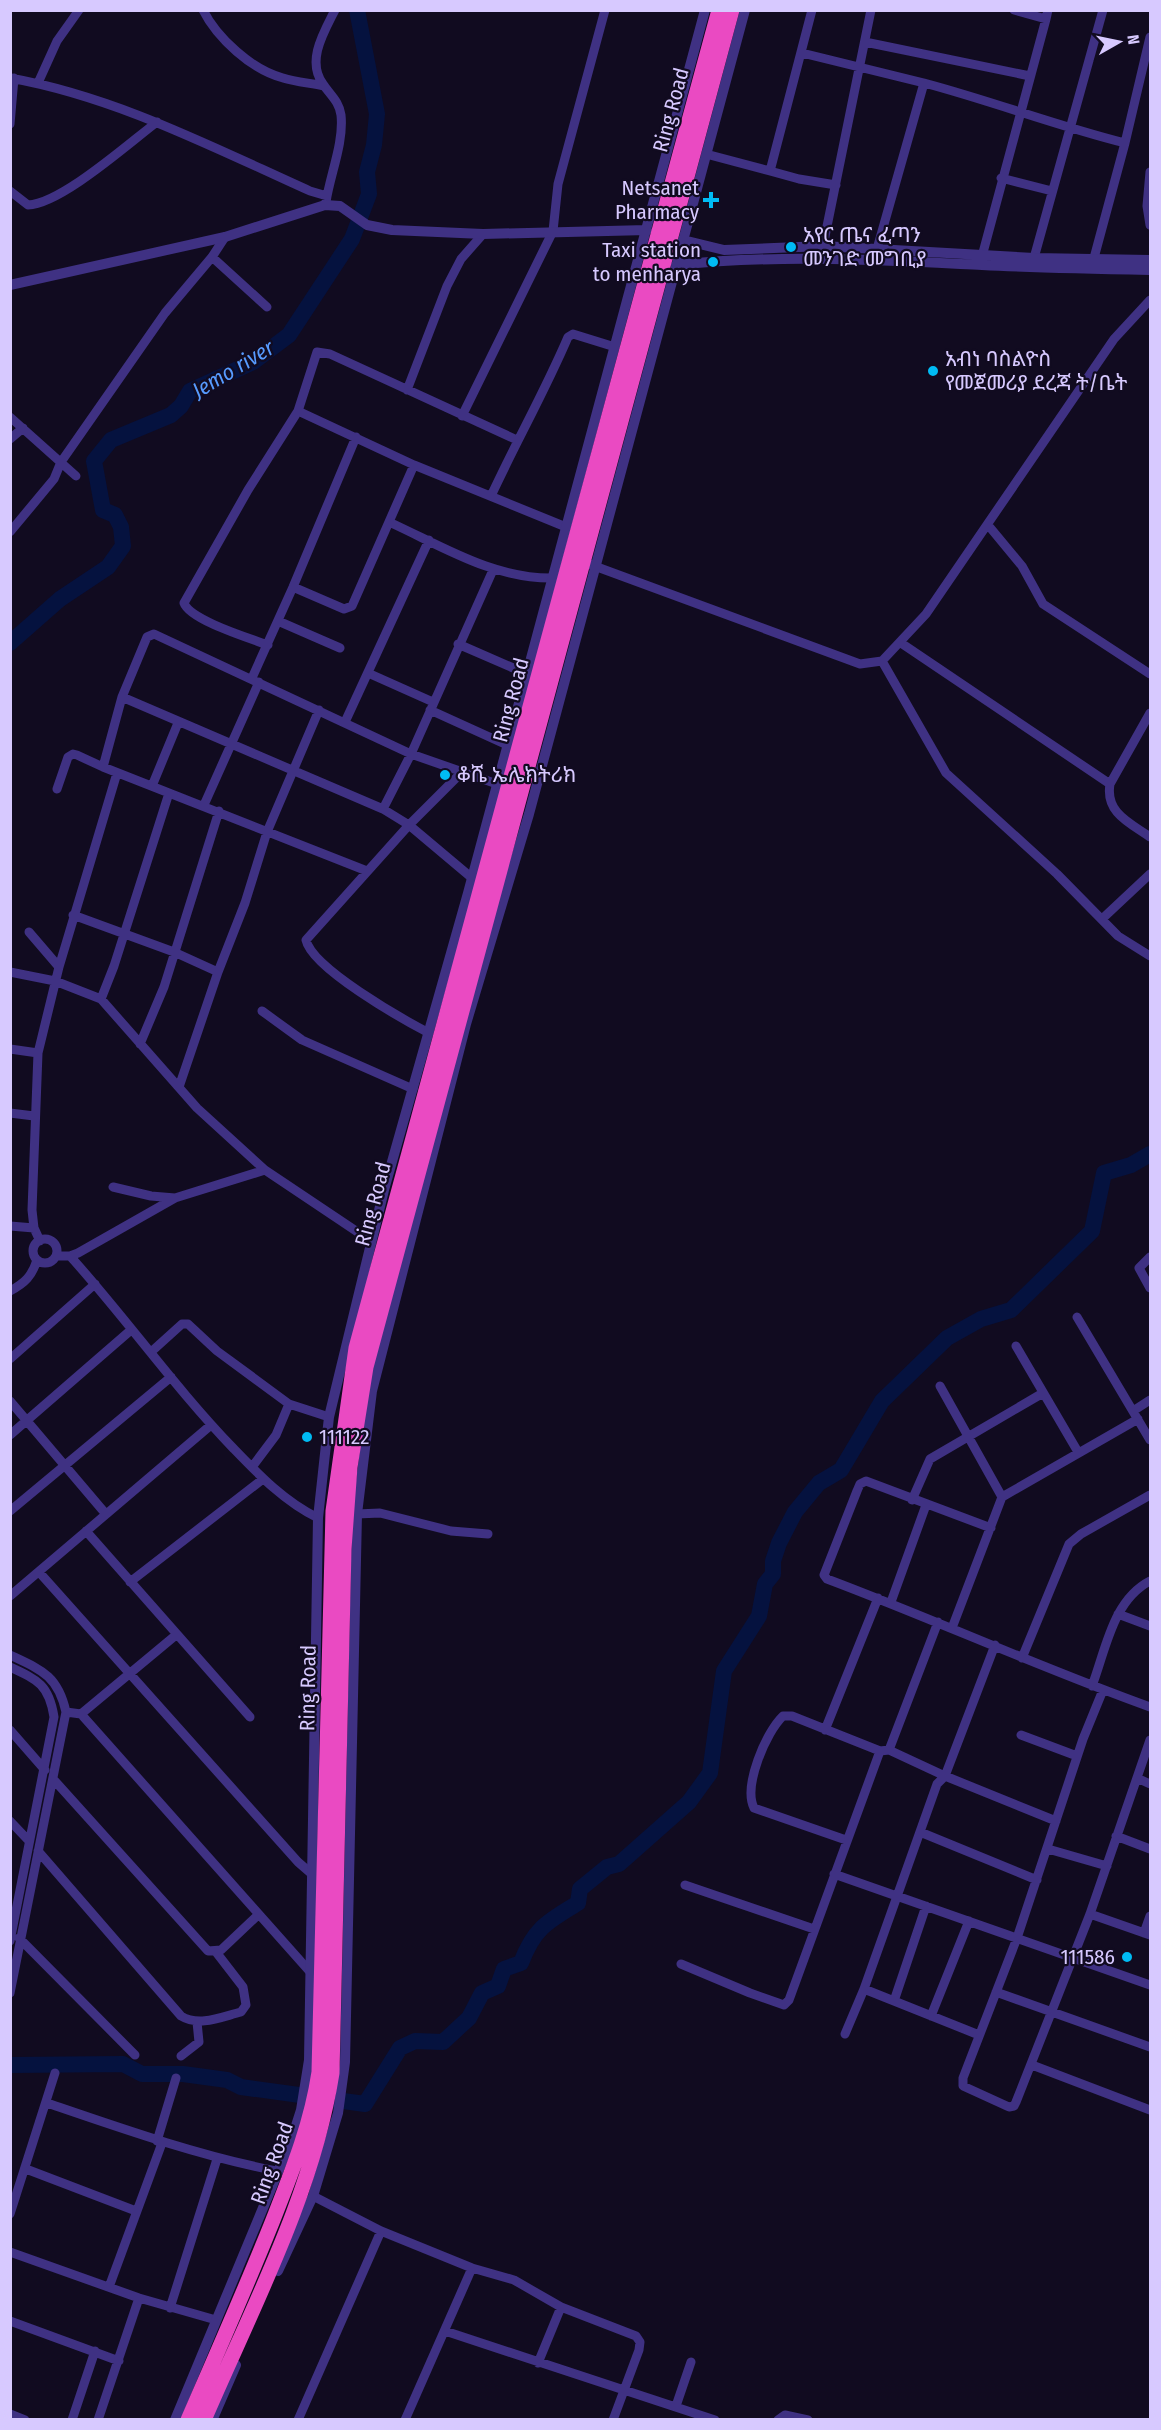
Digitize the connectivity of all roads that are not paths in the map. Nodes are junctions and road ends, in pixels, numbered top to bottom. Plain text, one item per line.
1 (80, 10) edge
2 (203, 10) edge
3 (335, 10) edge
4 (605, 10) edge
5 (705, 10) edge
6 (719, 10) edge
7 (732, 10) edge
8 (745, 10) edge
9 (812, 10) edge
10 (871, 10) edge
11 (1014, 10) edge
12 (1103, 10) edge
13 (1047, 15) edge
14 (1150, 37) edge
15 (865, 42) junction
16 (802, 53) junction
17 (859, 68) junction
18 (1030, 76) junction
19 (12, 78) edge
20 (38, 83) junction
21 (924, 83) junction
22 (324, 86) junction
23 (1020, 111) junction
24 (157, 122) junction
25 (10, 124) edge
26 (1069, 129) junction
27 (1125, 143) junction
28 (706, 154) junction
29 (770, 171) junction
30 (1150, 172) edge
31 (1001, 178) junction
32 (836, 185) junction
33 (10, 191) edge
34 (1052, 191) junction
35 (326, 201) junction
36 (1150, 225) edge
37 (646, 230) junction
38 (553, 231) junction
39 (483, 234) junction
40 (225, 237) junction
41 (683, 240) junction
42 (823, 246) junction
43 (877, 249) junction
44 (212, 257) junction
45 (1034, 258) junction
46 (1094, 258) junction
47 (981, 260) junction
48 (1150, 260) edge
49 (676, 265) junction
50 (1150, 270) edge
51 (10, 285) edge
52 (1150, 300) edge
53 (267, 308) dead end
54 (615, 347) junction
55 (407, 390) junction
56 (298, 411) junction
57 (462, 416) junction
58 (10, 417) edge
59 (23, 428) junction
60 (356, 437) junction
61 (10, 439) edge
62 (517, 440) junction
63 (61, 462) junction
64 (414, 465) junction
65 (76, 476) dead end
66 (491, 496) junction
67 (389, 522) junction
68 (988, 525) junction
69 (566, 527) junction
70 (10, 532) edge
71 (429, 540) junction
72 (589, 564) junction
73 (493, 570) junction
74 (553, 578) junction
75 (293, 587) junction
76 (279, 621) junction
77 (458, 644) junction
78 (900, 644) junction
79 (268, 645) junction
80 (340, 648) dead end
81 (882, 661) junction
82 (368, 673) junction
83 (527, 674) junction
84 (1150, 674) edge
85 (255, 680) junction
86 (122, 697) junction
87 (431, 706) junction
88 (319, 710) junction
89 (1150, 713) edge
90 (345, 722) junction
91 (178, 723) junction
92 (231, 743) junction
93 (507, 746) junction
94 (411, 754) junction
95 (103, 768) junction
96 (293, 769) junction
97 (117, 773) junction
98 (461, 773) junction
99 (497, 784) junction
100 (1110, 784) junction
101 (152, 786) junction
102 (57, 789) dead end
103 (169, 793) junction
104 (204, 805) junction
105 (383, 809) junction
106 (219, 811) junction
107 (409, 825) junction
108 (267, 832) junction
109 (1150, 837) edge
110 (367, 871) junction
111 (1150, 874) edge
112 (472, 878) junction
113 (74, 915) junction
114 (1102, 919) junction
115 (29, 932) dead end
116 (124, 933) junction
117 (174, 952) junction
118 (1150, 957) edge
119 (59, 967) junction
120 (10, 972) edge
121 (218, 972) junction
122 (55, 981) junction
123 (101, 999) junction
124 (262, 1011) dead end
125 (429, 1033) junction
126 (140, 1044) junction
127 (10, 1049) edge
128 (38, 1053) junction
129 (179, 1087) junction
130 (413, 1089) junction
131 (10, 1113) edge
132 (34, 1116) junction
133 (265, 1170) junction
134 (112, 1187) dead end
135 (175, 1198) junction
136 (10, 1226) edge
137 (34, 1228) junction
138 (40, 1241) junction
139 (371, 1241) junction
140 (56, 1256) junction
141 (70, 1256) junction
142 (1150, 1257) edge
143 (37, 1260) junction
144 (95, 1284) junction
145 (1150, 1288) edge
146 (10, 1291) edge
147 (1077, 1317) dead end
148 (131, 1330) junction
149 (1016, 1346) dead end
150 (151, 1352) junction
151 (10, 1359) edge
152 (171, 1377) junction
153 (940, 1386) dead end
154 (1043, 1393) junction
155 (1150, 1400) edge
156 (10, 1401) edge
157 (289, 1404) junction
158 (1135, 1415) junction
159 (329, 1417) junction
160 (27, 1421) junction
161 (211, 1425) junction
162 (10, 1435) edge
163 (968, 1435) junction
164 (1150, 1440) edge
165 (1078, 1452) junction
166 (64, 1465) junction
167 (252, 1467) junction
168 (263, 1479) junction
169 (1150, 1495) edge
170 (1002, 1497) junction
171 (912, 1500) junction
172 (926, 1505) junction
173 (10, 1511) edge
174 (105, 1513) junction
175 (357, 1514) junction
176 (318, 1518) junction
177 (991, 1528) junction
178 (86, 1531) junction
179 (488, 1534) dead end
180 (39, 1572) junction
181 (1150, 1581) edge
182 (130, 1582) junction
183 (11, 1595) edge
184 (878, 1598) junction
185 (891, 1602) junction
186 (1118, 1614) junction
187 (938, 1622) junction
188 (1150, 1626) edge
189 (952, 1628) junction
190 (176, 1635) junction
191 (995, 1645) junction
192 (10, 1655) edge
193 (1022, 1658) junction
194 (10, 1667) edge
195 (130, 1676) junction
196 (1092, 1686) junction
197 (1103, 1690) junction
198 (1150, 1707) edge
199 (66, 1712) junction
200 (81, 1714) junction
201 (250, 1717) dead end
202 (10, 1730) edge
203 (825, 1730) junction
204 (1021, 1735) dead end
205 (1150, 1740) edge
206 (884, 1750) junction
207 (1077, 1756) junction
208 (45, 1770) junction
209 (945, 1776) junction
210 (1137, 1778) junction
211 (54, 1780) junction
212 (1150, 1784) edge
213 (10, 1821) edge
214 (1056, 1821) junction
215 (920, 1832) junction
216 (1116, 1836) junction
217 (846, 1840) junction
218 (29, 1841) junction
219 (1048, 1849) junction
220 (1150, 1849) edge
221 (38, 1851) junction
222 (1107, 1866) junction
223 (834, 1874) junction
224 (313, 1875) junction
225 (1037, 1880) junction
226 (685, 1885) dead end
227 (896, 1896) junction
228 (926, 1906) junction
229 (1090, 1914) junction
230 (258, 1915) junction
231 (1150, 1916) edge
232 (969, 1921) junction
233 (12, 1923) edge
234 (814, 1929) junction
235 (1147, 1934) edge
236 (1017, 1938) junction
237 (11, 1939) edge
238 (22, 1939) junction
239 (216, 1952) junction
240 (1072, 1959) junction
241 (681, 1964) dead end
242 (312, 1974) junction
243 (1150, 1985) edge
244 (864, 1989) junction
245 (996, 1992) junction
246 (10, 1993) edge
247 (894, 2001) junction
248 (1052, 2011) junction
249 (931, 2016) junction
250 (197, 2022) junction
251 (844, 2034) dead end
252 (979, 2035) junction
253 (1150, 2047) edge
254 (135, 2055) dead end
255 (181, 2056) dead end
256 (1032, 2065) junction
257 (55, 2073) dead end
258 (326, 2073) junction
259 (176, 2078) dead end
260 (47, 2103) junction
261 (1150, 2110) edge
262 (319, 2111) junction
263 (160, 2142) junction
264 (217, 2159) junction
265 (26, 2169) junction
266 (276, 2171) junction
267 (14, 2189) edge
268 (313, 2196) junction
269 (136, 2211) junction
270 (10, 2214) edge
271 (381, 2231) junction
272 (10, 2252) edge
273 (472, 2268) junction
274 (109, 2287) junction
275 (140, 2298) junction
276 (561, 2307) junction
277 (170, 2308) junction
278 (216, 2320) junction
279 (10, 2321) edge
280 (445, 2331) junction
281 (96, 2351) junction
282 (119, 2361) junction
283 (691, 2362) dead end
284 (538, 2363) junction
285 (623, 2390) junction
286 (679, 2408) junction
287 (10, 2414) edge
288 (25, 2420) edge
289 (72, 2420) edge
290 (98, 2420) edge
291 (176, 2420) edge
292 (188, 2420) edge
293 (204, 2420) edge
294 (212, 2420) edge
295 (298, 2420) edge
296 (405, 2420) edge
297 (613, 2420) edge
298 (679, 2420) edge
299 (715, 2420) edge
300 (778, 2420) edge
301 (808, 2420) edge

1 - 20 street
2 - 22 street
3 - 22 street
4 - 38 street
5 - 37 street
6 - 258 highway, Ring Road
7 - 72 highway, Ring Road
8 - 28 street
9 - 16 street
10 - 15 street
11 - 13 street
12 - 26 street
13 - 18 street
14 - 27 street
15 - 17 street
15 - 18 street
16 - 17 street
16 - 29 street
17 - 21 street
17 - 32 street
18 - 23 street
19 - 20 street
19 - 25 street
20 - 24 street
21 - 23 street
21 - 43 street
22 - 35 street
23 - 26 street
23 - 31 street
24 - 33 street
24 - 35 street
26 - 27 street
26 - 34 street
27 - 46 street
28 - 29 street
28 - 41 street
29 - 32 street
30 - 36 street
31 - 34 street
31 - 47 street
32 - 42 street
34 - 45 street
35 - 39 street
35 - 40 street
37 - 38 street
37 - 54 street
38 - 39 street
38 - 57 street
39 - 55 street
40 - 44 street
40 - 51 street
41 - 42 street
41 - 49 street
42 - 43 street
43 - 47 street
44 - 53 street
44 - 63 street
45 - 46 street
45 - 47 street
46 - 48 street
47 - 49 street
47 - 50 street
49 - 72 street
52 - 68 street
54 - 62 street
54 - 69 street
55 - 56 street
55 - 57 street
56 - 60 street
56 - 79 street
57 - 62 street
58 - 59 street
59 - 61 street
59 - 63 street
60 - 64 street
60 - 75 street
62 - 66 street
63 - 65 street
63 - 70 street
64 - 66 street
64 - 67 street
66 - 69 street
67 - 71 street
67 - 75 street
68 - 78 street
68 - 84 street
69 - 74 street
71 - 73 street
71 - 82 street
72 - 81 street
72 - 175 street
72 - 258 highway, Ring Road
73 - 74 street
73 - 77 street
74 - 83 street
75 - 76 street
76 - 79 street
76 - 80 street
77 - 83 street
77 - 87 street
78 - 81 street
78 - 100 street
79 - 85 street
81 - 114 street
82 - 87 street
82 - 90 street
83 - 93 street
85 - 86 street
85 - 88 street
85 - 92 street
86 - 91 street
86 - 95 street
87 - 93 street
87 - 94 street
88 - 90 street
88 - 96 street
89 - 100 street
90 - 94 street
91 - 92 street
91 - 101 street
92 - 96 street
92 - 104 street
93 - 99 street
94 - 98 street
94 - 105 street
95 - 97 street
95 - 102 street
96 - 105 street
96 - 108 street
97 - 101 street
97 - 113 street
98 - 99 street
98 - 107 street
99 - 112 street
100 - 109 street
101 - 103 street
103 - 104 street
103 - 116 street
104 - 106 street
105 - 107 street
106 - 108 street
106 - 117 street
107 - 110 street
107 - 112 street
108 - 110 street
108 - 121 street
110 - 125 street
111 - 114 street
112 - 125 street
113 - 116 street
113 - 119 street
114 - 118 street
115 - 119 street
116 - 117 street
116 - 123 street
117 - 121 street
117 - 126 street
119 - 122 street
120 - 122 street
121 - 129 street
122 - 123 street
122 - 128 street
123 - 126 street
124 - 130 street
125 - 130 street
126 - 129 street
127 - 128 street
128 - 132 street
129 - 133 street
130 - 139 street
131 - 132 street
132 - 137 street
133 - 135 street
133 - 139 street
134 - 135 street
135 - 141 street
136 - 137 street
137 - 138 street
138 - 140 street
138 - 143 street
139 - 159 street
140 - 141 street
140 - 143 street
141 - 144 street
142 - 145 street
143 - 146 street
144 - 148 street
144 - 151 street
147 - 158 street
148 - 150 street
148 - 160 street
149 - 154 street
150 - 152 street
150 - 157 street
152 - 161 street
152 - 166 street
153 - 163 street
154 - 163 street
154 - 165 street
155 - 158 street
156 - 160 street
157 - 159 street
157 - 167 street
158 - 164 street
158 - 165 street
159 - 176 street
160 - 162 street
160 - 166 street
161 - 167 street
161 - 174 street
163 - 170 street
163 - 171 street
165 - 170 street
166 - 173 street
166 - 174 street
167 - 168 street
168 - 176 street
168 - 182 street
169 - 193 street
170 - 177 street
171 - 172 street
171 - 184 street
172 - 177 street
172 - 185 street
174 - 178 street
175 - 179 street
175 - 258 street
176 - 224 street
177 - 189 street
178 - 180 street
178 - 182 street
180 - 183 street
180 - 195 street
181 - 186 street
182 - 190 street
184 - 185 street
184 - 203 street
185 - 187 street
186 - 188 street
186 - 196 street
187 - 189 street
187 - 206 street
189 - 191 street
190 - 195 street
190 - 201 street
191 - 193 street
191 - 209 street
192 - 199 street
193 - 196 street
194 - 208 street
195 - 200 street
195 - 224 street
196 - 197 street
197 - 198 street
197 - 207 street
199 - 200 street
199 - 211 street
200 - 230 street
202 - 208 street
203 - 206 street
203 - 217 street
204 - 207 street
205 - 210 street
206 - 209 street
206 - 217 street
207 - 214 street
208 - 218 street
209 - 214 street
209 - 215 street
210 - 212 street
210 - 216 street
211 - 221 street
211 - 239 street
213 - 218 street
214 - 219 street
215 - 225 street
215 - 227 street
216 - 220 street
216 - 222 street
217 - 223 street
218 - 233 street
219 - 222 street
219 - 225 street
221 - 238 street
221 - 250 street
222 - 229 street
223 - 227 street
223 - 234 street
224 - 242 street
225 - 236 street
226 - 234 street
227 - 228 street
227 - 244 street
228 - 232 street
228 - 247 street
229 - 235 street
229 - 240 street
230 - 239 street
230 - 242 street
231 - 235 street
232 - 236 street
232 - 249 street
233 - 237 street
234 - 241 street
236 - 240 street
236 - 245 street
237 - 238 street
238 - 246 street
238 - 254 street
239 - 250 street
240 - 243 street
240 - 248 street
242 - 258 street
244 - 247 street
244 - 251 street
245 - 248 street
245 - 252 street
247 - 249 street
248 - 253 street
248 - 256 street
249 - 252 street
250 - 255 street
252 - 256 street
256 - 261 street
257 - 260 street
258 - 262 highway, Ring Road
258 - 262 street
259 - 263 street
260 - 263 street
260 - 265 street
262 - 266 street
262 - 268 street
262 - 292 highway, Ring Road
262 - 293 highway, Ring Road
263 - 264 street
263 - 269 street
264 - 266 street
264 - 277 street
265 - 267 street
265 - 269 street
266 - 278 street
267 - 270 street
268 - 271 street
268 - 294 street
269 - 274 street
271 - 273 street
271 - 295 street
272 - 274 street
273 - 276 street
273 - 280 street
274 - 275 street
275 - 277 street
275 - 282 street
276 - 284 street
276 - 285 street
277 - 278 street
278 - 291 street
279 - 281 street
280 - 284 street
280 - 296 street
281 - 282 street
281 - 289 street
282 - 290 street
283 - 286 street
284 - 285 street
285 - 286 street
285 - 297 street
286 - 298 street
286 - 299 street
287 - 288 street
300 - 301 street

